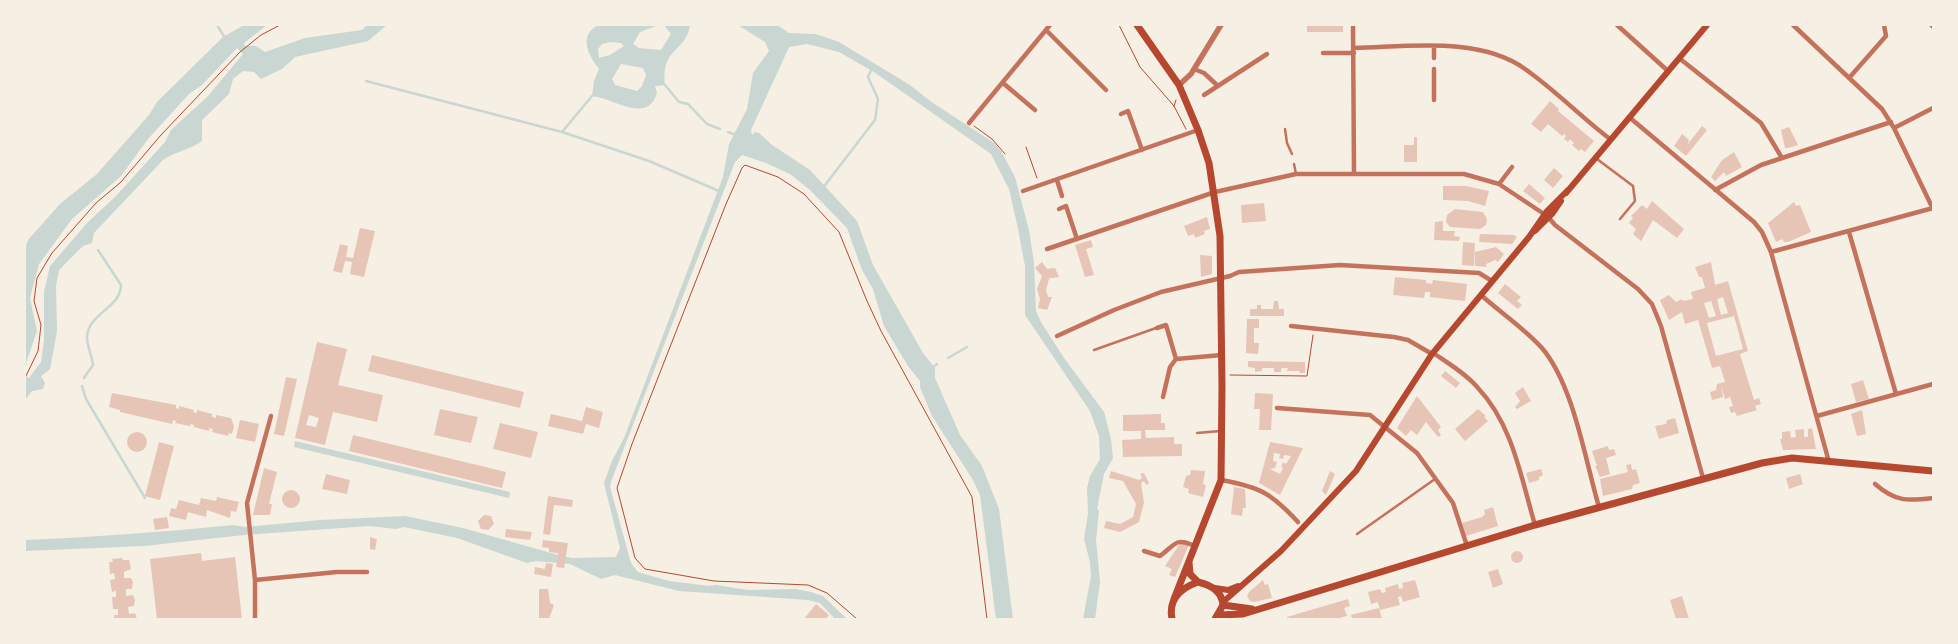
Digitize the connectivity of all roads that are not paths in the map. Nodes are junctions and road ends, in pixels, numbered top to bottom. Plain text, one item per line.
1 (1050, 25) edge
2 (1137, 25) edge
3 (1221, 25) edge
4 (1353, 25) edge
5 (1618, 25) edge
6 (1707, 25) edge
7 (1793, 25) edge
8 (1884, 25) edge
9 (1930, 25) edge
10 (1933, 28) edge
11 (1046, 30) junction
12 (1434, 47) junction
13 (1354, 51) junction
14 (1323, 53) dead end
15 (1267, 54) dead end
16 (1434, 58) dead end
17 (1680, 58) junction
18 (1194, 69) junction
19 (1434, 69) dead end
20 (1668, 71) junction
21 (1849, 78) junction
22 (1003, 83) junction
23 (1179, 86) junction
24 (1218, 86) junction
25 (1106, 90) dead end
26 (1204, 95) dead end
27 (1434, 100) dead end
28 (1933, 108) edge
29 (1035, 110) dead end
30 (1120, 114) dead end
31 (1629, 117) junction
32 (969, 122) road end
33 (1891, 122) junction
34 (1894, 128) junction
35 (1285, 129) dead end
36 (1198, 130) junction
37 (1610, 139) junction
38 (1142, 150) junction
39 (1292, 154) dead end
40 (1595, 157) junction
41 (1782, 158) junction
42 (1294, 164) dead end
43 (1512, 166) dead end
44 (1296, 174) junction
45 (1354, 174) junction
46 (1057, 180) junction
47 (1499, 184) junction
48 (1715, 190) junction
49 (1023, 191) dead end
50 (1215, 192) junction
51 (1062, 196) dead end
52 (1933, 208) edge
53 (1059, 209) dead end
54 (1546, 216) junction
55 (1620, 219) dead end
56 (1850, 232) junction
57 (1078, 239) junction
58 (1047, 249) dead end
59 (1771, 252) junction
60 (1222, 278) junction
61 (1492, 281) junction
62 (1481, 295) junction
63 (1291, 326) dead end
64 (1157, 328) joint
65 (1057, 336) dead end
66 (1094, 350) dead end
67 (1432, 353) junction
68 (1222, 355) junction
69 (1176, 359) junction
70 (1933, 384) edge
71 (1896, 394) junction
72 (1163, 397) dead end
73 (1277, 408) dead end
74 (271, 416) dead end
75 (1817, 416) junction
76 (1385, 426) junction
77 (1222, 431) junction
78 (1197, 433) dead end
79 (1829, 462) junction
80 (1933, 471) edge
81 (1436, 478) junction
82 (1703, 478) junction
83 (1221, 480) junction
84 (1875, 484) dead end
85 (1933, 498) edge
86 (1598, 507) junction
87 (1298, 522) dead end
88 (1535, 525) junction
89 (1357, 534) dead end
90 (1195, 546) junction
91 (1467, 546) junction
92 (1144, 551) dead end
93 (1190, 559) junction
94 (367, 572) dead end
95 (255, 580) junction
96 (1198, 582) junction
97 (1240, 586) junction
98 (1215, 588) junction
99 (1174, 599) junction
100 (1223, 604) junction
101 (1255, 609) junction
102 (1171, 615) edge
103 (1218, 617) edge
104 (255, 619) edge
105 (1165, 619) edge

1 - 11 street
2 - 23 main road
3 - 18 street
4 - 13 street
5 - 20 street
6 - 17 main road
7 - 21 street
8 - 21 street
9 - 10 lane
11 - 22 street
11 - 25 street
12 - 13 street
12 - 16 street
12 - 37 street
13 - 14 street
13 - 45 street
15 - 24 street
17 - 20 main road
17 - 41 street
18 - 23 street
18 - 24 street
19 - 27 street
20 - 31 main road
21 - 33 street
22 - 29 street
22 - 32 street
23 - 36 main road
24 - 26 street
28 - 34 street
30 - 38 street
31 - 37 main road
31 - 48 street
33 - 34 street
33 - 41 street
34 - 52 street
35 - 39 lane
36 - 38 street
36 - 50 main road
37 - 40 main road
38 - 46 street
40 - 54 main road
40 - 55 lane
41 - 48 street
42 - 44 lane
43 - 47 street
44 - 45 street
44 - 50 street
45 - 47 street
46 - 49 street
46 - 51 street
47 - 54 street
48 - 59 street
50 - 57 street
50 - 60 main road
52 - 56 street
53 - 57 street
54 - 61 main road
54 - 82 street
56 - 59 street
56 - 71 street
57 - 58 street
59 - 75 street
60 - 61 street
60 - 65 street
60 - 68 main road
61 - 62 main road
62 - 67 main road
62 - 86 street
63 - 67 street
64 - 66 lane
64 - 69 street
67 - 76 main road
67 - 88 street
68 - 69 street
68 - 77 main road
69 - 72 street
70 - 71 street
71 - 75 street
73 - 76 street
74 - 95 street
75 - 79 street
76 - 81 street
76 - 97 main road
77 - 78 lane
77 - 83 main road
79 - 80 main road
79 - 82 main road
81 - 89 lane
81 - 91 street
82 - 86 main road
83 - 87 street
83 - 90 main road
84 - 85 street
86 - 88 main road
88 - 91 main road
90 - 92 street
90 - 93 main road
91 - 101 main road
93 - 96 main road
93 - 99 main road
94 - 95 street
95 - 104 street
96 - 98 main road
96 - 99 main road
97 - 98 main road
97 - 100 main road
98 - 100 main road
99 - 102 main road
100 - 101 main road
100 - 103 main road
101 - 103 main road
102 - 105 street

